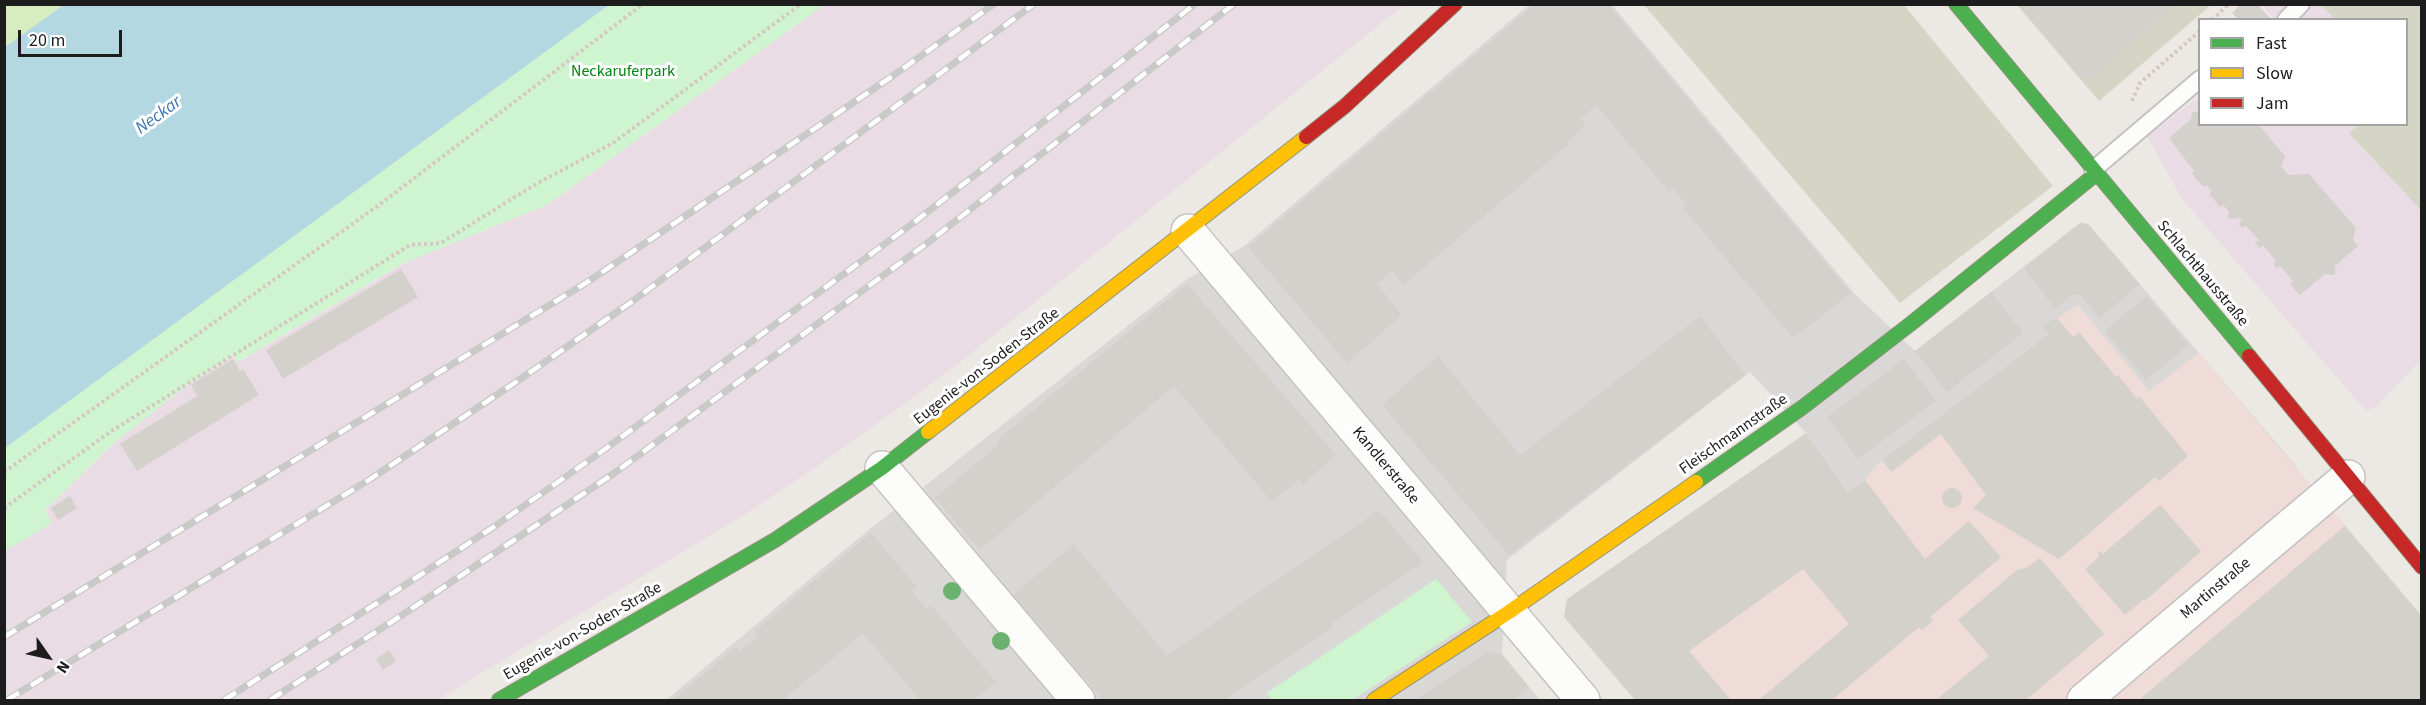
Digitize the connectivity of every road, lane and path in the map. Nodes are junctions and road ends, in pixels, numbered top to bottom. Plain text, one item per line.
1 (643, 4) edge
2 (801, 4) edge
3 (1455, 4) edge
4 (1956, 4) edge
5 (2229, 4) edge
6 (2301, 4) edge
7 (2214, 18) edge
8 (2288, 18) edge
9 (2198, 80) edge
10 (2095, 172) junction
11 (1188, 231) junction
12 (882, 468) junction
13 (4, 471) edge
14 (2348, 477) junction
15 (4, 508) edge
16 (2421, 567) edge
17 (1509, 612) junction
18 (515, 696) edge
19 (1078, 700) edge
20 (1374, 700) edge
21 (1583, 700) edge
22 (2084, 700) edge

1 - 13 path
2 - 15 path
3 - 11 main road, Eugenie-von-Soden-Straße
4 - 10 main road, Schlachthausstraße
5 - 7 path
6 - 8 lane
9 - 10 lane
10 - 14 main road, Schlachthausstraße
10 - 17 main road, Fleischmannstraße
11 - 12 main road, Eugenie-von-Soden-Straße
11 - 17 street, Kandlerstraße
12 - 18 main road, Eugenie-von-Soden-Straße
12 - 19 street
14 - 16 main road, Schlachthausstraße
14 - 22 street, Martinstraße
17 - 20 main road, Fleischmannstraße
17 - 21 street, Kandlerstraße

